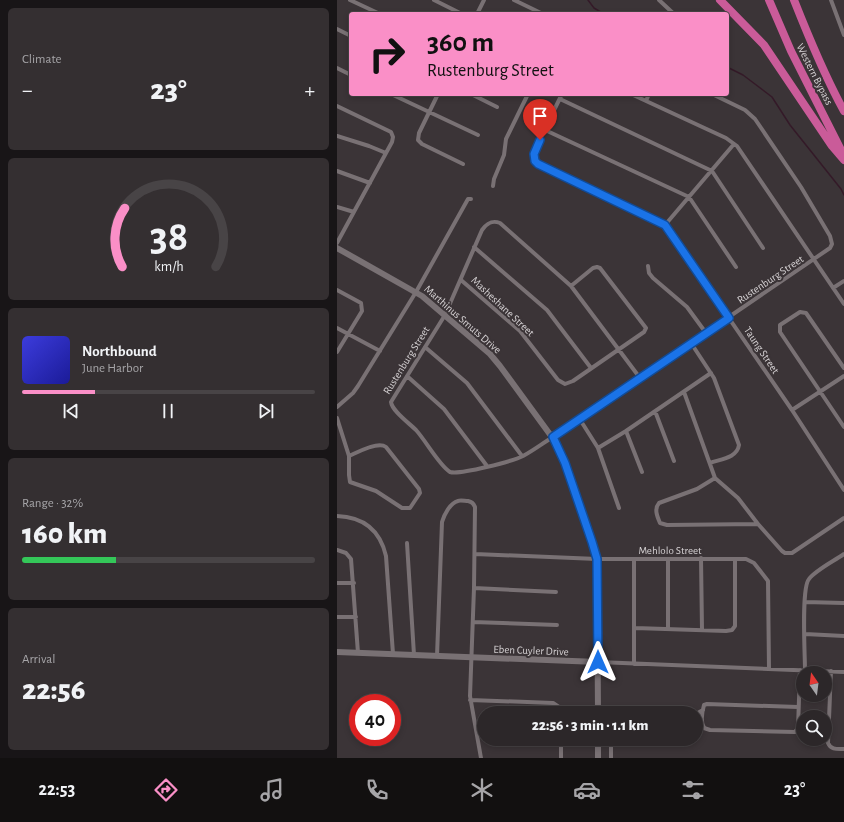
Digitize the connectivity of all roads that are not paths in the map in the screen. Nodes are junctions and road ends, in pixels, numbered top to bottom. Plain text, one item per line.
1 (350, 0) edge
2 (433, 0) edge
3 (484, 0) edge
4 (513, 0) edge
5 (659, 0) edge
6 (720, 0) edge
7 (769, 0) edge
8 (794, 0) edge
9 (798, 0) edge
10 (831, 0) edge
11 (376, 12) edge
12 (458, 12) edge
13 (478, 12) edge
14 (539, 12) edge
15 (672, 12) edge
16 (337, 30) edge
17 (349, 35) edge
18 (844, 35) edge
19 (809, 38) junction
20 (337, 68) edge
21 (349, 74) edge
22 (395, 96) edge
23 (437, 96) edge
24 (475, 96) edge
25 (527, 96) edge
26 (561, 96) edge
27 (635, 96) edge
28 (648, 96) edge
29 (716, 96) edge
30 (560, 99) junction
31 (646, 101) junction
32 (337, 106) edge
33 (497, 107) dead end
34 (844, 111) edge
35 (429, 112) junction
36 (545, 130) junction
37 (478, 135) dead end
38 (337, 136) edge
39 (734, 144) junction
40 (386, 154) junction
41 (844, 157) edge
42 (844, 160) edge
43 (463, 164) dead end
44 (712, 171) junction
45 (337, 172) edge
46 (370, 183) junction
47 (493, 186) dead end
48 (689, 197) junction
49 (471, 199) dead end
50 (337, 207) edge
51 (354, 212) junction
52 (665, 225) junction
53 (337, 243) edge
54 (474, 247) junction
55 (337, 248) edge
56 (763, 248) dead end
57 (814, 260) junction
58 (648, 266) dead end
59 (736, 267) dead end
60 (461, 280) junction
61 (844, 281) edge
62 (571, 286) junction
63 (833, 288) junction
64 (337, 290) edge
65 (416, 292) junction
66 (844, 304) edge
67 (445, 315) junction
68 (729, 318) junction
69 (337, 328) edge
70 (706, 333) junction
71 (348, 334) junction
72 (691, 343) junction
73 (425, 347) junction
74 (619, 349) junction
75 (380, 351) junction
76 (337, 352) edge
77 (591, 368) junction
78 (844, 368) edge
79 (711, 373) junction
80 (407, 376) junction
81 (844, 376) edge
82 (640, 378) junction
83 (684, 392) junction
84 (819, 392) junction
85 (337, 408) edge
86 (792, 410) junction
87 (655, 411) junction
88 (337, 418) edge
89 (579, 418) junction
90 (844, 427) edge
91 (627, 431) junction
92 (553, 437) junction
93 (598, 448) junction
94 (349, 456) junction
95 (522, 456) junction
96 (674, 461) dead end
97 (710, 463) junction
98 (487, 466) junction
99 (642, 472) dead end
100 (715, 478) junction
101 (843, 489) edge
102 (619, 508) dead end
103 (337, 516) edge
104 (844, 518) edge
105 (759, 524) junction
106 (407, 543) dead end
107 (337, 550) edge
108 (475, 554) junction
109 (844, 554) edge
110 (701, 558) junction
111 (597, 559) junction
112 (634, 559) junction
113 (668, 559) junction
114 (735, 559) junction
115 (337, 583) edge
116 (354, 583) junction
117 (474, 588) junction
118 (557, 592) dead end
119 (805, 602) junction
120 (844, 603) edge
121 (337, 617) edge
122 (356, 617) junction
123 (473, 622) junction
124 (557, 625) dead end
125 (635, 628) junction
126 (668, 629) junction
127 (701, 630) junction
128 (805, 634) junction
129 (844, 636) edge
130 (337, 652) edge
131 (358, 653) junction
132 (393, 654) junction
133 (414, 655) junction
134 (437, 656) junction
135 (471, 658) junction
136 (598, 662) junction
137 (635, 664) junction
138 (805, 666) edge
139 (769, 669) junction
140 (796, 670) edge
141 (832, 671) edge
142 (844, 672) edge
143 (470, 700) junction
144 (798, 702) edge
145 (830, 702) edge
146 (558, 706) edge
147 (598, 706) edge
148 (798, 707) junction
149 (703, 710) edge
150 (704, 727) edge
151 (477, 734) edge
152 (479, 746) edge
153 (561, 746) edge
154 (598, 746) edge
155 (611, 746) edge
156 (844, 749) edge
157 (481, 758) edge
158 (561, 758) edge
159 (598, 758) edge
160 (611, 758) edge

1 - 11 street
2 - 12 street
3 - 13 street
4 - 14 street
5 - 15 street
6 - 42 highway
7 - 41 highway, Western Bypass
8 - 19 highway, Western Bypass
9 - 19 highway
10 - 18 street
16 - 17 street
19 - 34 highway, Western Bypass
20 - 21 street
22 - 35 street
23 - 35 street
24 - 33 street
25 - 47 street
26 - 30 street
27 - 31 street
28 - 31 street
29 - 57 street, Rustenburg Street
30 - 36 street
30 - 44 street
31 - 39 street
32 - 40 street
35 - 37 street
35 - 43 street
36 - 48 street
36 - 52 street, Taung Street
38 - 40 street
39 - 44 street
39 - 57 street
40 - 46 street
44 - 48 street
44 - 56 street
45 - 46 street
46 - 51 street
48 - 52 street
48 - 59 street
49 - 65 street
50 - 51 street
51 - 53 street
52 - 68 street, Taung Street
54 - 60 street, Rustenburg Street
54 - 62 street, Rustenburg Street
54 - 77 street
55 - 65 street, Marthinus Smuts Drive
57 - 63 street
57 - 68 street, Rustenburg Street
58 - 70 street
60 - 67 street, Rustenburg Street
60 - 77 street, Masheshane Street
61 - 63 street
62 - 74 street
62 - 74 street, Masheshane Street
63 - 66 street
64 - 71 street
65 - 67 street, Marthinus Smuts Drive
65 - 75 street
67 - 73 street, Rustenburg Street
67 - 92 street, Marthinus Smuts Drive
68 - 70 street, Rustenburg Street
68 - 86 street, Taung Street
69 - 71 street
70 - 72 street, Rustenburg Street
71 - 75 street
71 - 76 street
72 - 79 street
72 - 82 street, Rustenburg Street
73 - 80 street, Rustenburg Street
73 - 95 street
74 - 77 street, Masheshane Street
74 - 82 street
75 - 85 street
78 - 84 street
79 - 83 street
79 - 97 street
80 - 98 street
80 - 98 street, Rustenburg Street
81 - 84 street
82 - 89 street, Rustenburg Street
83 - 87 street
83 - 97 street
84 - 86 street
84 - 90 street
86 - 101 street, Taung Street
87 - 91 street
87 - 96 street
88 - 94 street
89 - 92 street, Rustenburg Street
89 - 93 street
91 - 93 street
91 - 99 street
92 - 95 street, Rustenburg Street
92 - 111 street, Marthinus Smuts Drive
93 - 102 street
94 - 94 street
95 - 98 street, Rustenburg Street
97 - 100 street
100 - 105 street
100 - 105 street
103 - 132 street
104 - 105 street
106 - 133 street
107 - 116 street
108 - 111 street, Mehlolo Street
108 - 117 street
108 - 134 street
109 - 119 street
110 - 113 street, Mehlolo Street
110 - 114 street, Mehlolo Street
110 - 127 street
111 - 112 street, Mehlolo Street
111 - 136 street, Marthinus Smuts Drive
112 - 113 street, Mehlolo Street
112 - 125 street
113 - 126 street
114 - 127 street
114 - 139 street, Mehlolo Street
115 - 116 street
116 - 122 street
117 - 118 street
117 - 123 street
119 - 120 street
119 - 128 street
121 - 122 street
122 - 131 street
123 - 124 street
123 - 135 street
125 - 126 street
125 - 137 street
126 - 127 street
128 - 129 street
128 - 138 street
130 - 131 street, Eben Cuyler Drive
131 - 132 street, Eben Cuyler Drive
132 - 133 street, Eben Cuyler Drive
133 - 134 street, Eben Cuyler Drive
134 - 135 street, Eben Cuyler Drive
135 - 136 street, Eben Cuyler Drive
135 - 143 street
136 - 137 street, Eben Cuyler Drive
136 - 147 street, Marthinus Smuts Drive
137 - 139 street, Eben Cuyler Drive
139 - 140 street, Eben Cuyler Drive
141 - 142 street, Eben Cuyler Drive
143 - 146 street
143 - 151 street
144 - 148 street
145 - 156 street
148 - 149 street
148 - 150 street
152 - 157 street
153 - 158 street
154 - 159 street
155 - 160 street

